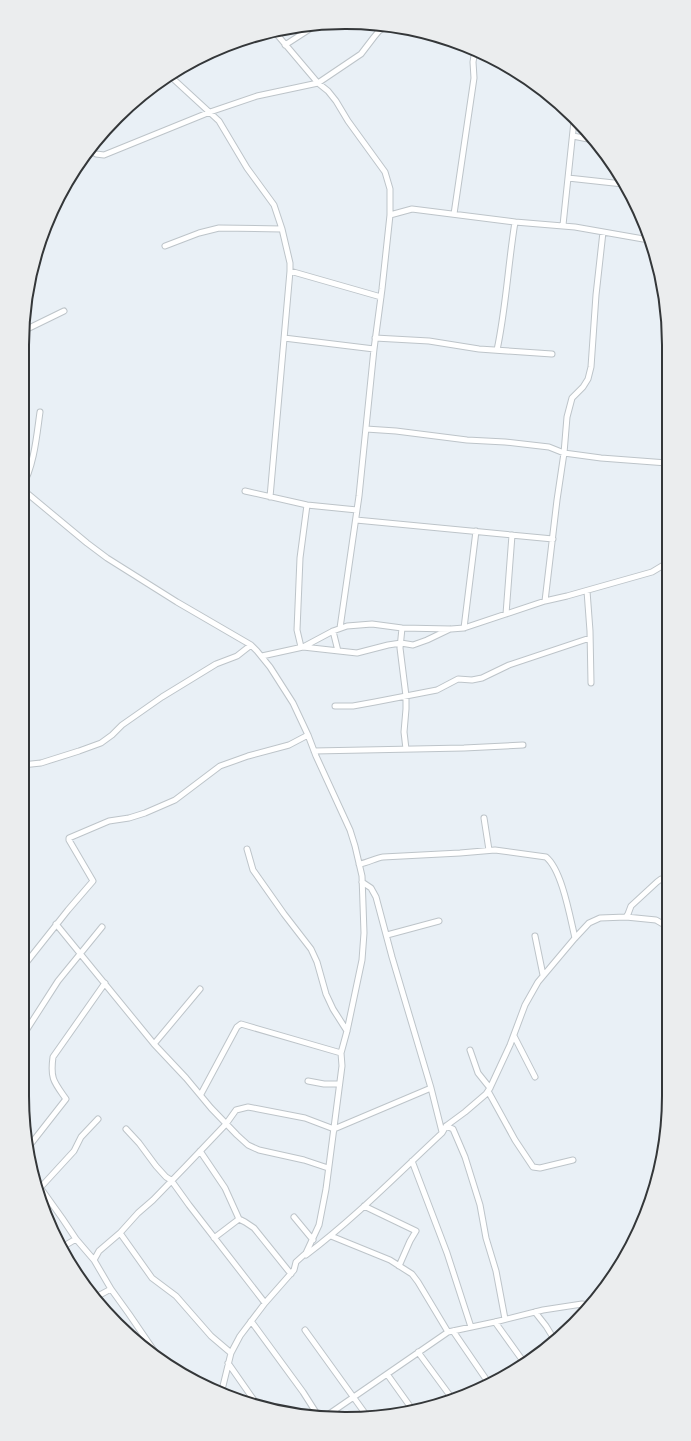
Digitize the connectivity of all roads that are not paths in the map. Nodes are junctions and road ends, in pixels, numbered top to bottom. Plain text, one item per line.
1 (379, 31) edge
2 (305, 32) edge
3 (278, 36) edge
4 (285, 45) junction
5 (474, 56) edge
6 (174, 79) edge
7 (318, 82) junction
8 (210, 112) junction
9 (574, 127) edge
10 (573, 136) junction
11 (584, 138) edge
12 (95, 152) edge
13 (568, 178) junction
14 (618, 183) edge
15 (454, 214) junction
16 (390, 215) junction
17 (515, 222) junction
18 (563, 225) junction
19 (282, 229) junction
20 (603, 232) junction
21 (643, 239) edge
22 (165, 246) dead end
23 (290, 271) junction
24 (381, 297) junction
25 (64, 311) dead end
26 (30, 328) edge
27 (284, 338) junction
28 (375, 338) junction
29 (374, 349) junction
30 (497, 350) junction
31 (552, 354) dead end
32 (40, 412) dead end
33 (366, 430) junction
34 (564, 453) junction
35 (662, 463) edge
36 (29, 468) edge
37 (245, 491) dead end
38 (29, 495) edge
39 (270, 496) junction
40 (307, 505) junction
41 (358, 510) junction
42 (356, 520) junction
43 (476, 531) junction
44 (512, 535) junction
45 (552, 539) junction
46 (662, 566) edge
47 (587, 590) junction
48 (545, 601) junction
49 (506, 614) junction
50 (340, 628) junction
51 (402, 628) junction
52 (464, 628) junction
53 (451, 629) junction
54 (333, 631) junction
55 (590, 638) junction
56 (401, 644) junction
57 (251, 645) junction
58 (302, 647) junction
59 (338, 651) junction
60 (262, 656) junction
61 (591, 683) dead end
62 (406, 696) junction
63 (335, 706) dead end
64 (308, 735) junction
65 (523, 745) dead end
66 (406, 749) junction
67 (314, 751) junction
68 (29, 764) edge
69 (484, 818) dead end
70 (247, 849) dead end
71 (489, 850) junction
72 (359, 864) junction
73 (662, 879) edge
74 (362, 882) junction
75 (626, 917) junction
76 (439, 921) dead end
77 (56, 924) junction
78 (662, 924) edge
79 (102, 927) dead end
80 (387, 935) junction
81 (535, 936) dead end
82 (574, 938) junction
83 (81, 954) junction
84 (29, 959) edge
85 (543, 975) junction
86 (105, 983) junction
87 (200, 988) dead end
88 (29, 1026) edge
89 (347, 1031) junction
90 (514, 1036) junction
91 (154, 1044) junction
92 (470, 1050) dead end
93 (341, 1053) junction
94 (535, 1077) dead end
95 (308, 1082) dead end
96 (340, 1084) junction
97 (431, 1088) junction
98 (489, 1090) junction
99 (201, 1094) junction
100 (98, 1119) dead end
101 (226, 1124) junction
102 (446, 1126) junction
103 (126, 1129) dead end
104 (334, 1129) junction
105 (442, 1133) junction
106 (33, 1142) edge
107 (200, 1151) junction
108 (573, 1160) dead end
109 (412, 1161) junction
110 (328, 1168) junction
111 (171, 1180) junction
112 (42, 1185) edge
113 (46, 1196) edge
114 (364, 1206) junction
115 (294, 1217) dead end
116 (239, 1219) junction
117 (120, 1233) junction
118 (331, 1236) junction
119 (214, 1238) junction
120 (76, 1239) junction
121 (313, 1240) junction
122 (67, 1245) edge
123 (94, 1260) junction
124 (296, 1262) junction
125 (400, 1266) junction
126 (291, 1274) junction
127 (111, 1289) junction
128 (100, 1295) edge
129 (265, 1303) junction
130 (583, 1304) edge
131 (535, 1312) junction
132 (504, 1319) junction
133 (251, 1321) junction
134 (495, 1322) junction
135 (471, 1327) junction
136 (305, 1330) dead end
137 (450, 1331) junction
138 (552, 1335) edge
139 (150, 1345) edge
140 (418, 1352) junction
141 (231, 1353) junction
142 (521, 1359) edge
143 (228, 1363) junction
144 (387, 1374) junction
145 (486, 1379) edge
146 (223, 1387) edge
147 (449, 1394) edge
148 (252, 1397) edge
149 (354, 1397) junction
150 (409, 1405) edge
151 (314, 1410) edge
152 (333, 1411) edge
153 (364, 1411) edge

1 - 7 street
2 - 4 street
3 - 4 street
4 - 7 street
5 - 15 street
6 - 8 street
7 - 8 street
7 - 16 street
8 - 12 street
8 - 19 street
9 - 10 street
10 - 11 street
10 - 13 street
13 - 14 street
13 - 18 street
15 - 16 street
15 - 17 street
16 - 24 street
17 - 18 street
17 - 30 street
18 - 20 street
19 - 22 street
19 - 23 street
20 - 21 street
20 - 34 street
23 - 24 street
23 - 27 street
24 - 28 street
25 - 26 street
27 - 29 street
27 - 39 street
28 - 29 street
28 - 30 street
29 - 33 street
30 - 31 street
32 - 36 street
33 - 34 street
33 - 41 street
34 - 35 street
34 - 45 street
37 - 39 street
38 - 57 street
39 - 40 street
40 - 41 street
40 - 58 street
41 - 42 street
42 - 43 street
42 - 50 street
43 - 44 street
43 - 52 street
44 - 45 street
44 - 49 street
45 - 48 street
46 - 47 street
47 - 48 street
47 - 55 street
48 - 49 street
49 - 52 street
50 - 51 street
50 - 54 street
51 - 53 street
51 - 56 street
52 - 53 street
53 - 56 street
54 - 58 street
54 - 59 street
55 - 61 street
55 - 62 street
56 - 59 street
56 - 62 street
57 - 60 street
57 - 68 street
58 - 59 street
58 - 60 street
60 - 64 street
62 - 63 street
62 - 66 street
64 - 67 street
64 - 77 street
65 - 66 street
66 - 67 street
67 - 72 street
69 - 71 street
70 - 89 street
71 - 72 street
71 - 82 street
72 - 74 street
73 - 75 street
74 - 80 street
74 - 89 street
75 - 78 street
75 - 82 street
76 - 80 street
77 - 83 street
77 - 84 street
79 - 83 street
80 - 97 street
81 - 85 street
82 - 85 street
83 - 86 street
83 - 88 street
85 - 90 street
86 - 91 street
86 - 106 street
87 - 91 street
89 - 93 street
90 - 94 street
90 - 98 street
91 - 99 street
92 - 98 street
93 - 96 street
93 - 99 street
95 - 96 street
96 - 104 street
97 - 104 street
97 - 105 street
98 - 102 street
98 - 108 street
99 - 101 street
100 - 112 street
101 - 104 street
101 - 107 street
101 - 110 street
102 - 105 street
102 - 132 street
103 - 111 street
104 - 110 street
105 - 109 street
107 - 111 street
107 - 116 street
109 - 114 street
109 - 135 street
110 - 121 street
111 - 117 street
111 - 119 street
113 - 120 street
114 - 118 street
114 - 125 street
115 - 121 street
116 - 119 street
116 - 126 street
117 - 123 street
117 - 141 street
118 - 124 street
118 - 125 street
119 - 129 street
120 - 122 street
120 - 123 street
121 - 124 street
123 - 127 street
124 - 126 street
125 - 137 street
126 - 129 street
127 - 128 street
127 - 139 street
129 - 133 street
130 - 131 street
131 - 132 street
131 - 138 street
132 - 134 street
133 - 141 street
133 - 151 street
134 - 135 street
134 - 142 street
135 - 137 street
136 - 149 street
137 - 140 street
137 - 145 street
140 - 144 street
140 - 147 street
141 - 143 street
143 - 146 street
143 - 148 street
144 - 149 street
144 - 150 street
149 - 152 street
149 - 153 street

